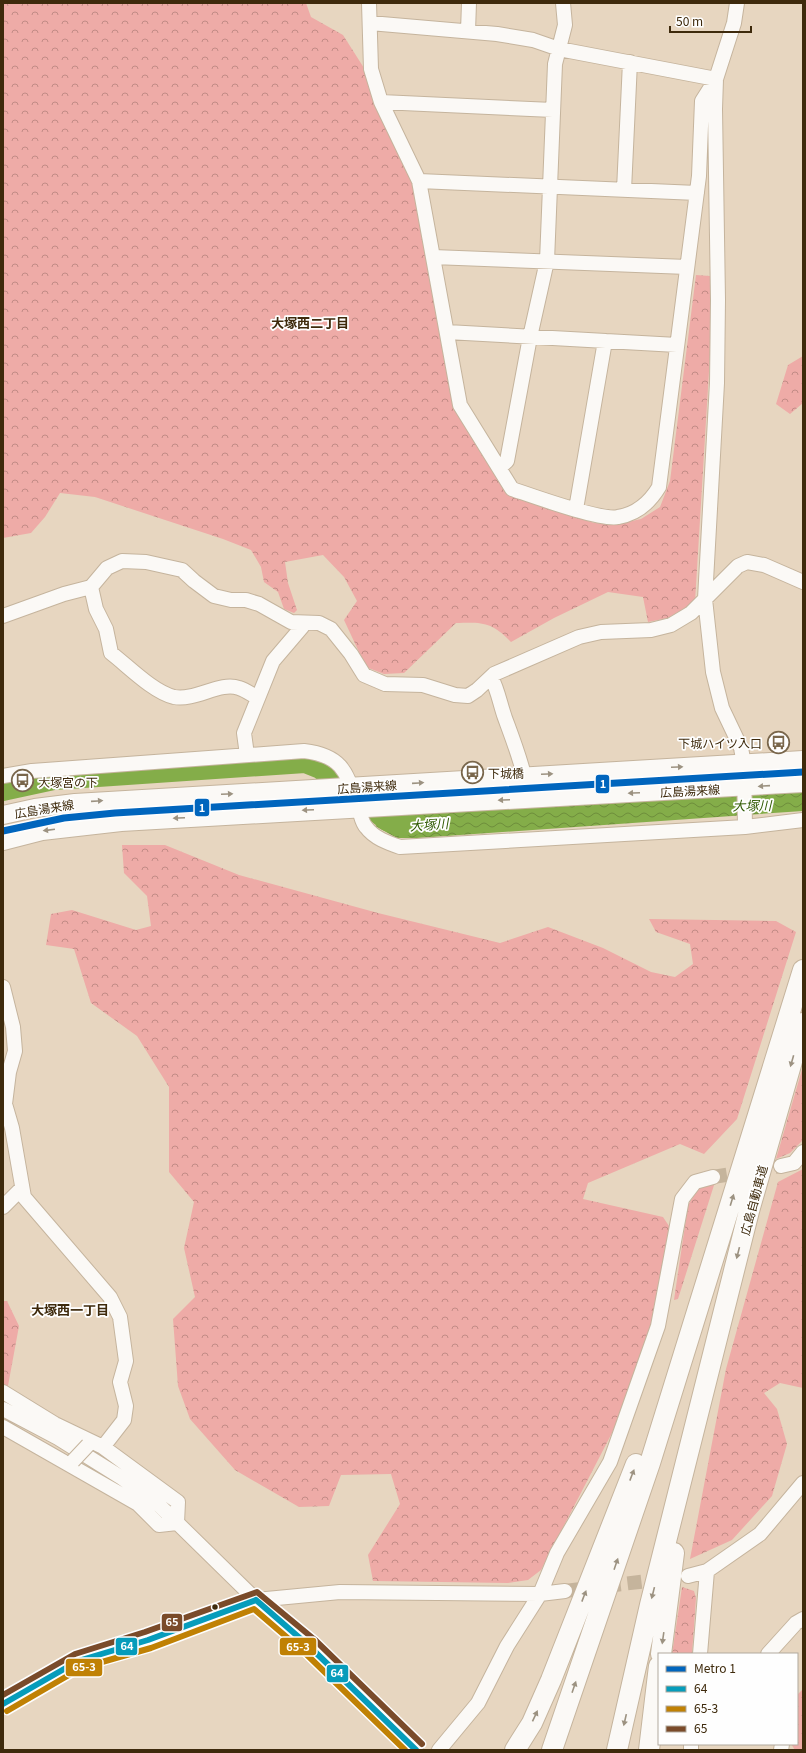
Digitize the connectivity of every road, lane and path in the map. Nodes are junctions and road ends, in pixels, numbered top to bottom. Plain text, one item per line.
1 (369, 3) edge
2 (469, 3) edge
3 (563, 3) edge
4 (737, 3) edge
5 (370, 23) junction
6 (468, 31) junction
7 (559, 50) junction
8 (630, 62) junction
9 (716, 79) junction
10 (380, 102) junction
11 (553, 110) junction
12 (419, 181) junction
13 (550, 187) junction
14 (624, 190) junction
15 (697, 193) junction
16 (433, 257) junction
17 (547, 261) junction
18 (687, 267) junction
19 (447, 332) junction
20 (530, 337) junction
21 (605, 341) junction
22 (677, 345) junction
23 (499, 468) junction
24 (576, 509) junction
25 (803, 582) edge
26 (91, 587) junction
27 (705, 599) junction
28 (3, 616) edge
29 (303, 623) junction
30 (491, 677) junction
31 (258, 698) junction
32 (247, 755) junction
33 (803, 760) edge
34 (744, 764) junction
35 (524, 775) junction
36 (3, 776) edge
37 (354, 782) junction
38 (803, 783) edge
39 (743, 789) junction
40 (356, 811) junction
41 (3, 816) edge
42 (803, 820) edge
43 (745, 823) junction
44 (3, 841) edge
45 (803, 970) edge
46 (3, 987) edge
47 (803, 1023) edge
48 (803, 1152) edge
49 (781, 1166) tunnel mouth
50 (713, 1177) tunnel mouth
51 (22, 1188) junction
52 (3, 1207) edge
53 (699, 1303) junction
54 (707, 1379) junction
55 (3, 1392) edge
56 (3, 1409) edge
57 (3, 1427) edge
58 (94, 1444) junction
59 (71, 1463) junction
60 (803, 1483) edge
61 (177, 1523) junction
62 (707, 1571) junction
63 (688, 1576) dead end
64 (565, 1591) tunnel mouth
65 (540, 1594) junction
66 (256, 1600) junction
67 (803, 1619) edge
68 (661, 1653) edge
69 (700, 1653) edge
70 (769, 1653) edge
71 (658, 1674) edge
72 (3, 1704) edge
73 (416, 1750) edge
74 (439, 1750) edge
75 (515, 1750) edge
76 (552, 1750) edge
77 (617, 1750) edge
78 (649, 1750) edge

1 - 5 street
2 - 6 street
3 - 7 street
4 - 9 street
5 - 6 street
5 - 10 street
6 - 7 street
7 - 8 street
7 - 11 street
8 - 9 street
8 - 14 street
9 - 15 street
9 - 27 street
10 - 11 street
10 - 12 street
11 - 13 street
12 - 13 street
12 - 16 street
13 - 14 street
13 - 17 street
14 - 15 street
15 - 18 street
16 - 17 street
16 - 19 street
17 - 18 street
17 - 20 street
18 - 22 street
19 - 20 street
19 - 23 street
20 - 21 street
20 - 23 street
21 - 22 street
21 - 24 street
22 - 24 street
23 - 24 street
25 - 27 street
26 - 28 street
26 - 29 street
26 - 31 street
27 - 30 street
27 - 34 street
29 - 30 street
29 - 31 street
30 - 35 street
31 - 32 street
32 - 36 street
32 - 37 street
33 - 34 main road, 広島湯来線
35 -> 34 main road, 広島湯来線
34 - 39 street
37 -> 35 main road, 広島湯来線
37 - 40 street
41 -> 37 main road, 広島湯来線
38 -> 39 main road, 広島湯来線
39 -> 40 main road, 広島湯来線
39 - 43 street
40 - 43 street
40 -> 44 main road, 広島湯来線
42 - 43 street
53 -> 45 highway, 広島自動車道
46 - 51 street
47 -> 54 highway, 広島自動車道
48 - 49 street
50 - 65 street
51 - 52 street
51 - 58 street
75 -> 53 highway
76 -> 53 highway
54 -> 68 highway
54 -> 77 highway
55 - 58 street
56 - 61 street
57 - 59 street
58 - 59 street, bridge
58 - 61 street
59 - 61 street
60 - 62 street
61 - 66 street
62 - 63 street
62 - 69 street
64 - 65 street
65 - 66 street
65 - 74 street
66 - 72 street
66 - 73 street
67 - 70 street
71 - 78 highway

